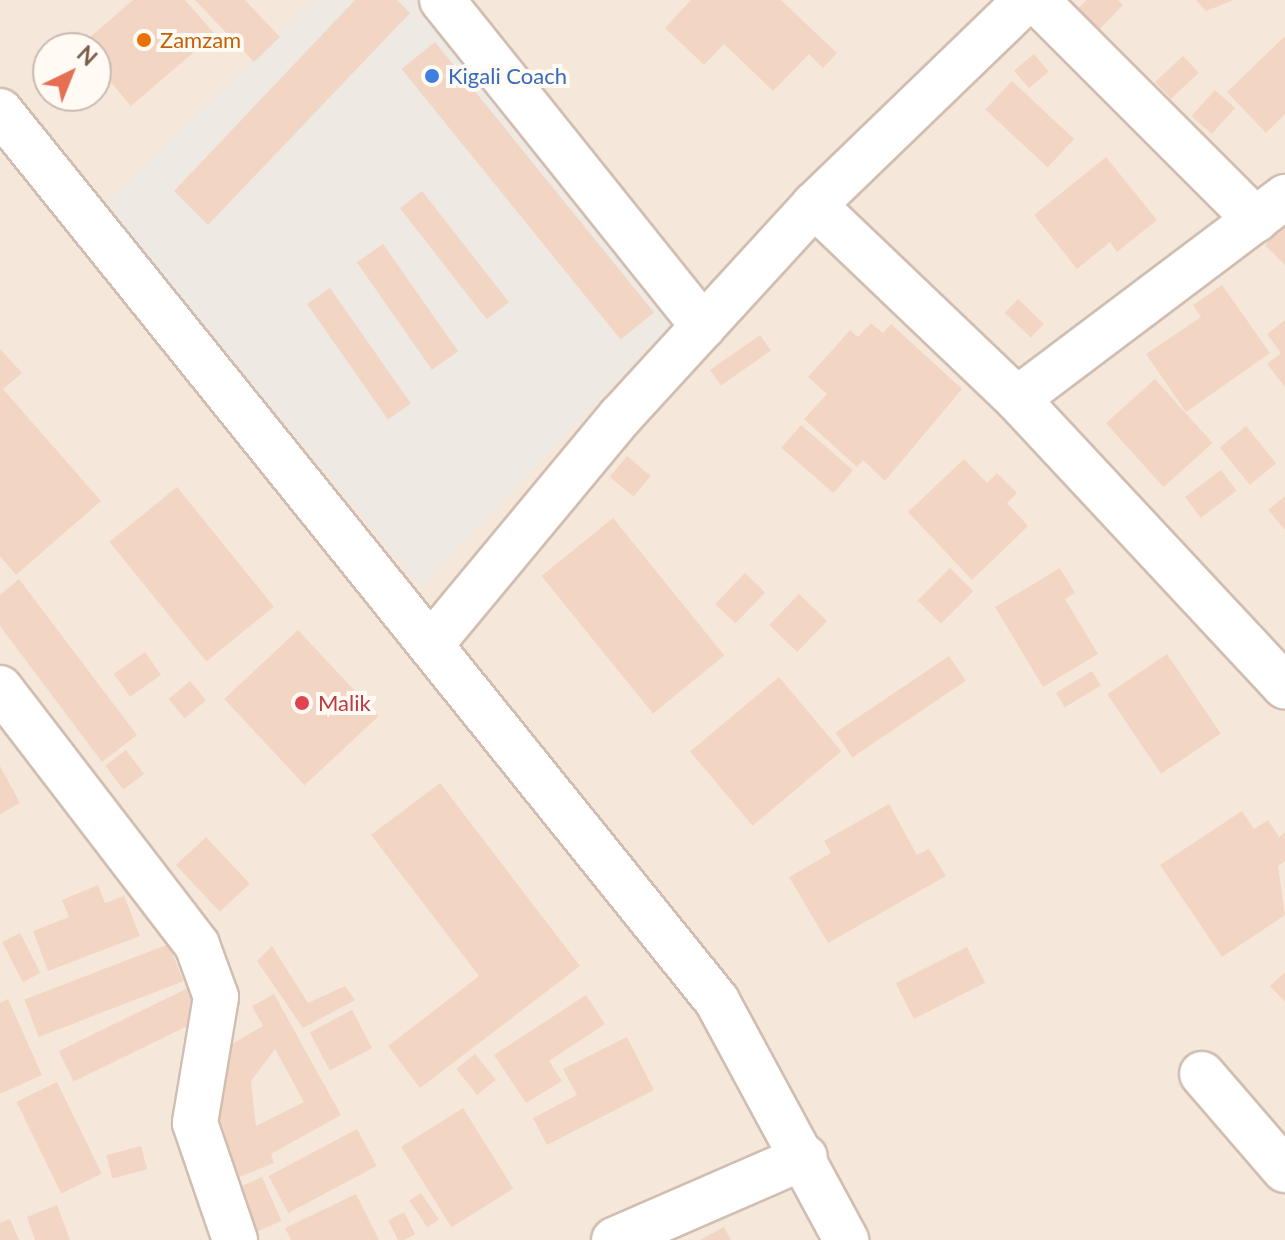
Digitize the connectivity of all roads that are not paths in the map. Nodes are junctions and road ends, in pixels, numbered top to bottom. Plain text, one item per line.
1 (442, 0) edge
2 (1026, 0) edge
3 (1036, 0) edge
4 (0, 111) edge
5 (814, 205) junction
6 (1270, 208) edge
7 (703, 326) junction
8 (1017, 399) junction
9 (433, 642) junction
10 (1285, 686) edge
11 (0, 688) edge
12 (1202, 1074) dead end
13 (805, 1157) junction
14 (1285, 1170) edge
15 (235, 1240) edge
16 (614, 1240) edge
17 (846, 1240) edge

1 - 7 street
2 - 5 street
3 - 6 street
4 - 9 street
5 - 7 street
5 - 8 street
6 - 8 street
7 - 9 street
8 - 10 street
9 - 13 street
11 - 15 street
12 - 14 street
13 - 16 street
13 - 17 street

